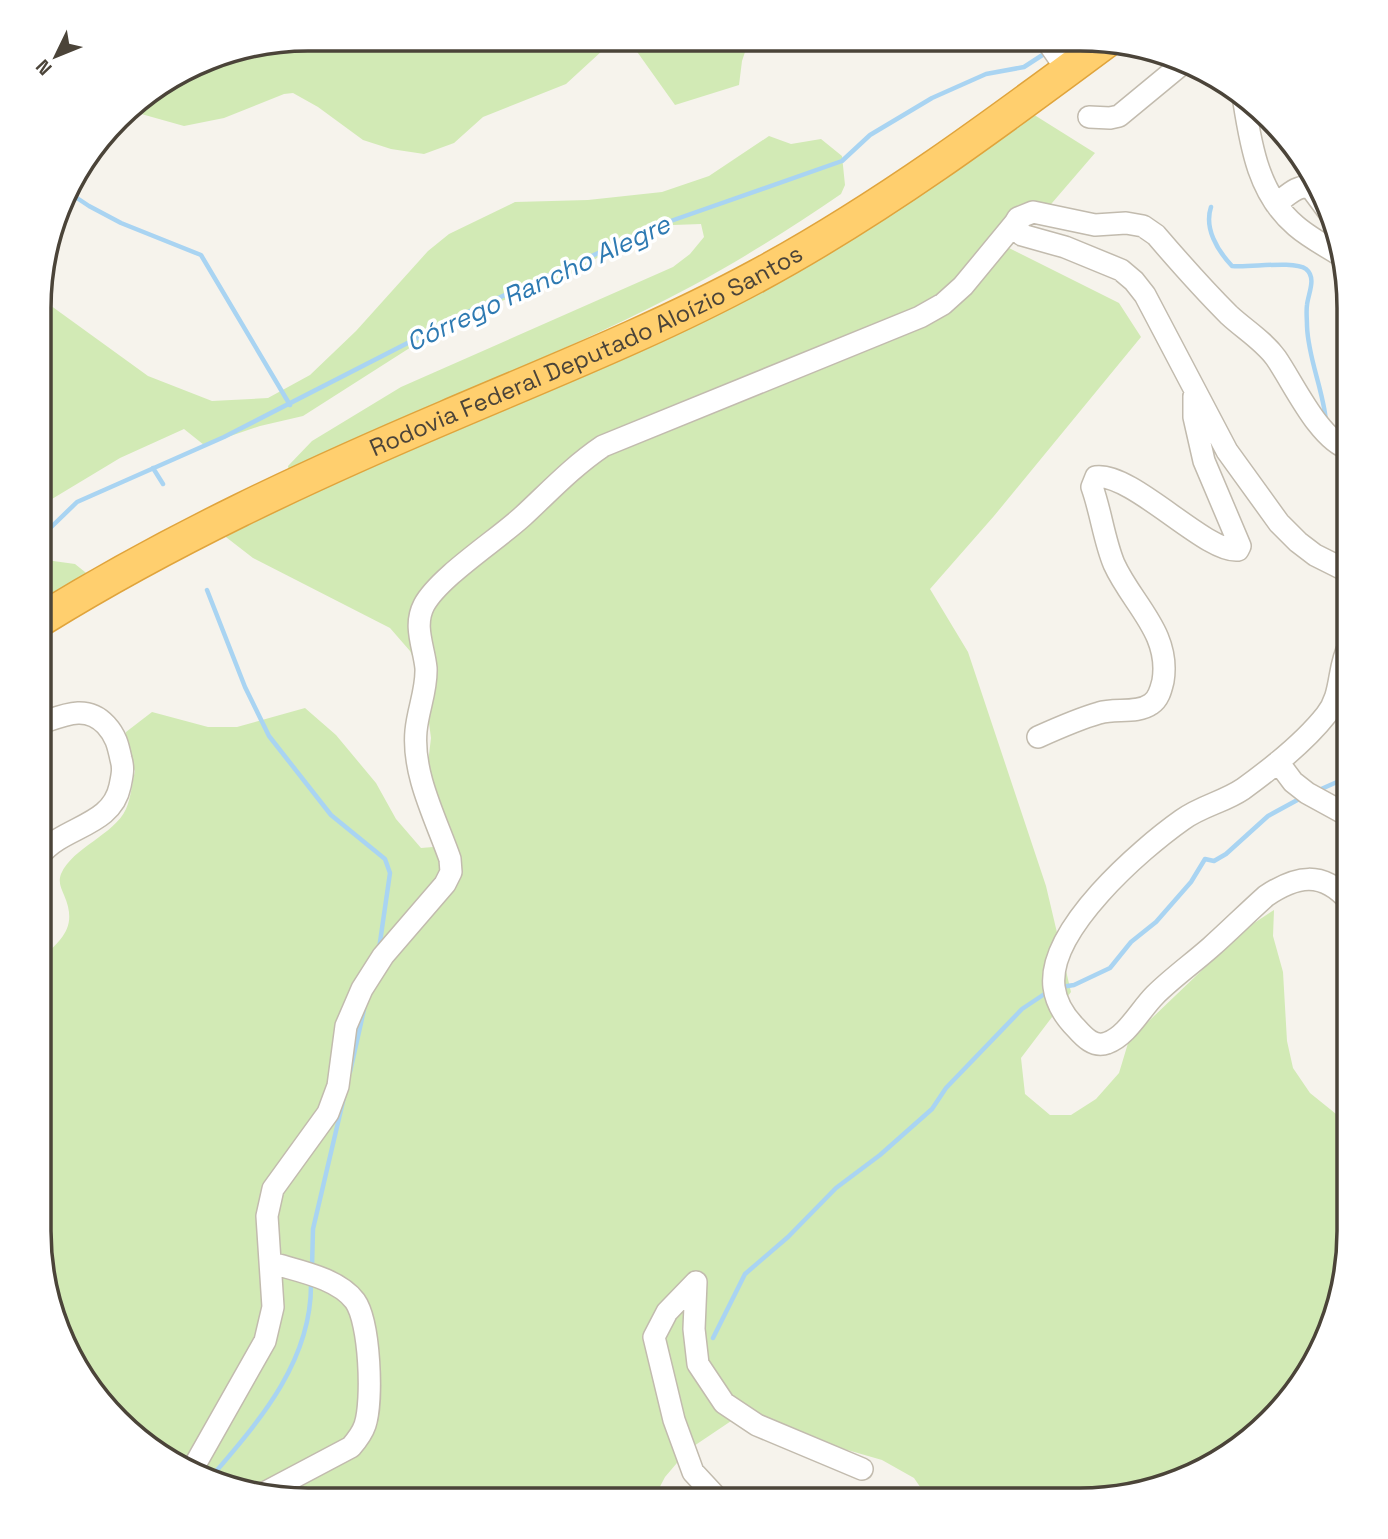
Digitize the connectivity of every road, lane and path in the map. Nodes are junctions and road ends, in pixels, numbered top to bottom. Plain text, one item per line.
1 (1054, 51) edge
2 (1094, 51) edge
3 (1176, 69) edge
4 (1068, 70) junction
5 (1246, 111) edge
6 (1089, 117) dead end
7 (1307, 186) edge
8 (1276, 204) junction
9 (1015, 223) junction
10 (1330, 249) edge
11 (1194, 386) junction
12 (1337, 443) edge
13 (1337, 565) edge
14 (51, 614) edge
15 (1337, 692) edge
16 (51, 720) edge
17 (1038, 737) dead end
18 (1278, 762) junction
19 (1337, 809) edge
20 (51, 846) edge
21 (1337, 892) edge
22 (272, 1263) junction
23 (196, 1463) edge
24 (862, 1469) dead end
25 (277, 1486) edge
26 (708, 1488) edge

1 - 4 street
2 - 4 highway, Rodovia Federal Deputado Aloízio Santos
3 - 6 street
4 - 14 highway, Rodovia Federal Deputado Aloízio Santos
5 - 8 street
7 - 8 street
8 - 10 street
9 - 11 street
9 - 12 street
9 - 22 street
11 - 13 street
11 - 17 street
15 - 18 street
16 - 20 street
18 - 19 street
18 - 21 street
22 - 23 street
22 - 25 street
24 - 26 street

